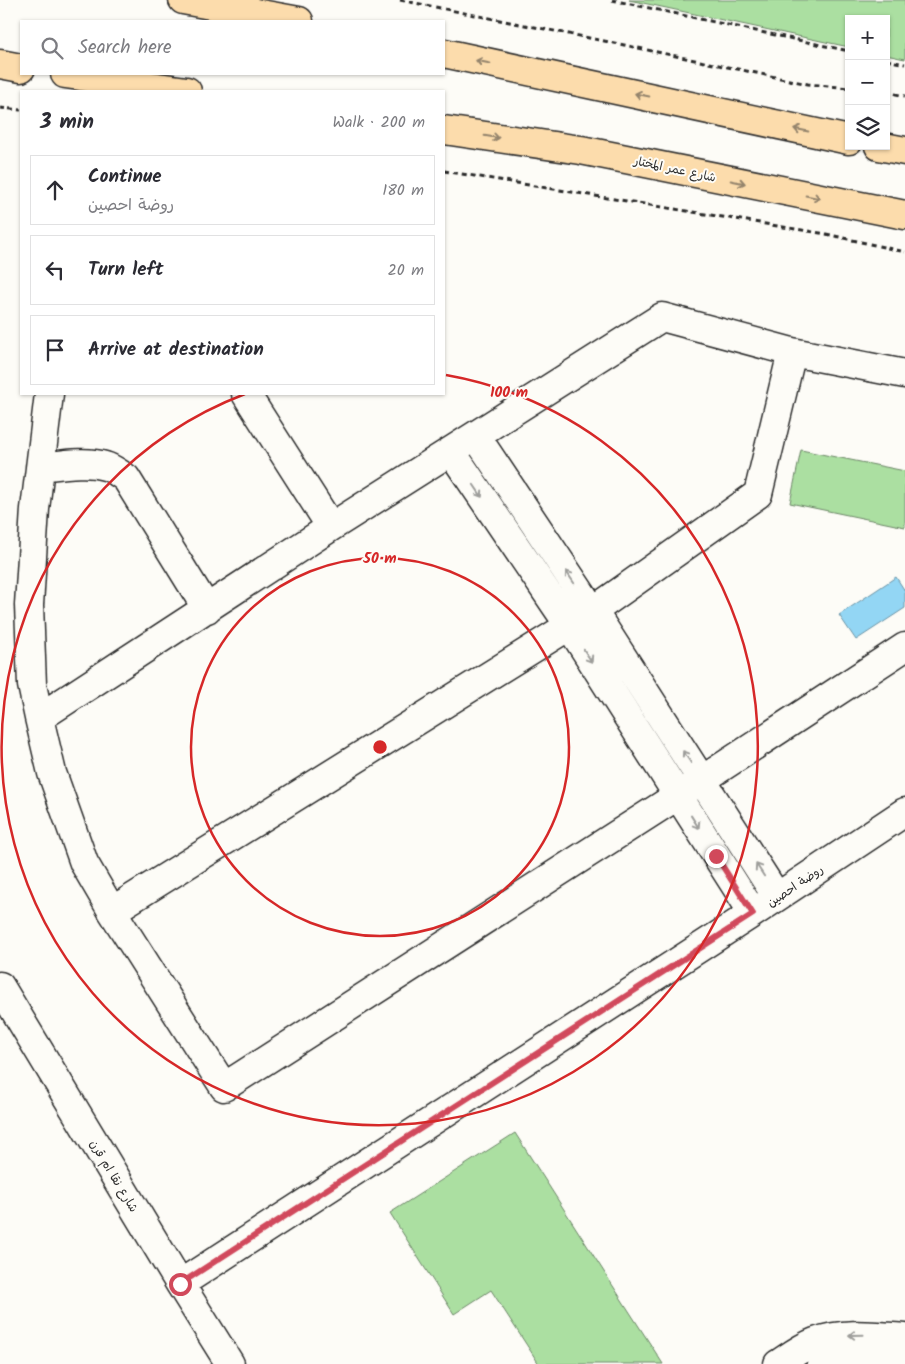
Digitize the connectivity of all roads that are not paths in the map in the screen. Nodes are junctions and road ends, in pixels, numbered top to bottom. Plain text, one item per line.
1 (183, 0) edge
2 (293, 20) edge
3 (445, 54) edge
4 (72, 75) edge
5 (180, 90) edge
6 (445, 130) edge
7 (845, 139) edge
8 (890, 149) edge
9 (905, 152) edge
10 (905, 215) edge
11 (792, 352) junction
12 (905, 374) edge
13 (49, 395) edge
14 (247, 395) edge
15 (476, 436) junction
16 (451, 451) junction
17 (40, 467) junction
18 (331, 527) junction
19 (207, 609) junction
20 (593, 611) junction
21 (569, 626) junction
22 (905, 647) edge
23 (40, 718) junction
24 (702, 780) junction
25 (678, 796) junction
26 (905, 812) edge
27 (777, 897) junction
28 (112, 912) junction
29 (753, 914) junction
30 (0, 986) edge
31 (180, 1284) junction
32 (905, 1338) edge
33 (905, 1362) edge
34 (230, 1364) edge
35 (778, 1364) edge
36 (821, 1364) edge

1 - 2 main road
7 -> 3 main road
4 - 5 main road
6 -> 10 main road, شارع عمر المختار
8 - 9 main road
11 - 12 street
11 - 15 street
11 - 20 street
13 - 17 street
14 - 18 street
15 - 16 street
20 -> 15 street
16 - 18 street
16 -> 21 street
17 - 19 street
17 - 23 street
18 - 19 street
19 - 23 street
20 - 21 street
24 -> 20 street
21 -> 25 street
21 - 28 street
22 - 24 street
23 - 28 street
24 - 25 street
27 -> 24 street
25 - 28 street
25 -> 29 street
26 - 27 street, روضة احصين
27 - 29 street, روضة احصين
29 - 31 street, روضة احصين
30 - 31 street, شارع نقا ام قرن
31 - 34 street, شارع نقا ام قرن
32 -> 35 street
33 - 36 street

